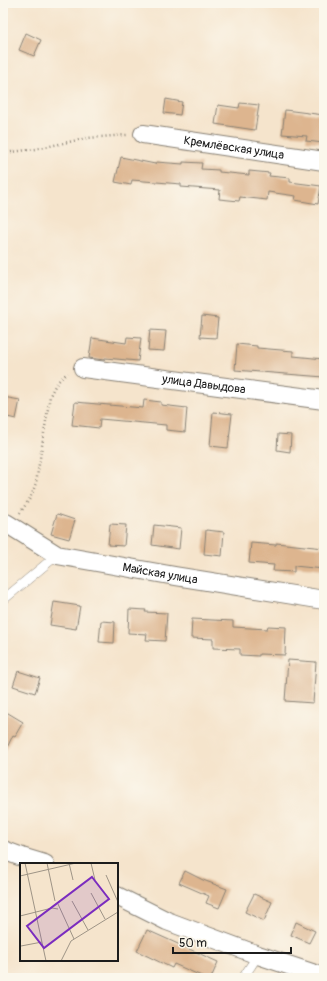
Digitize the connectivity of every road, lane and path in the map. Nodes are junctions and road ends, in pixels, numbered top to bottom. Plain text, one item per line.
1 (143, 134) joint
2 (3, 153) edge
3 (324, 161) edge
4 (83, 368) joint
5 (324, 400) edge
6 (6, 523) joint
7 (57, 555) junction
8 (3, 600) edge
9 (324, 600) edge
10 (3, 850) edge
11 (43, 863) edge
12 (118, 896) edge
13 (258, 955) junction
14 (324, 977) edge
15 (243, 978) edge

1 - 2 path
1 - 3 street, Кремлёвская улица
4 - 5 street, улица Давыдова
4 - 6 path
6 - 7 street, Майская улица
7 - 8 lane
7 - 9 street, Майская улица
10 - 11 street
12 - 13 street
13 - 14 street
13 - 15 lane

